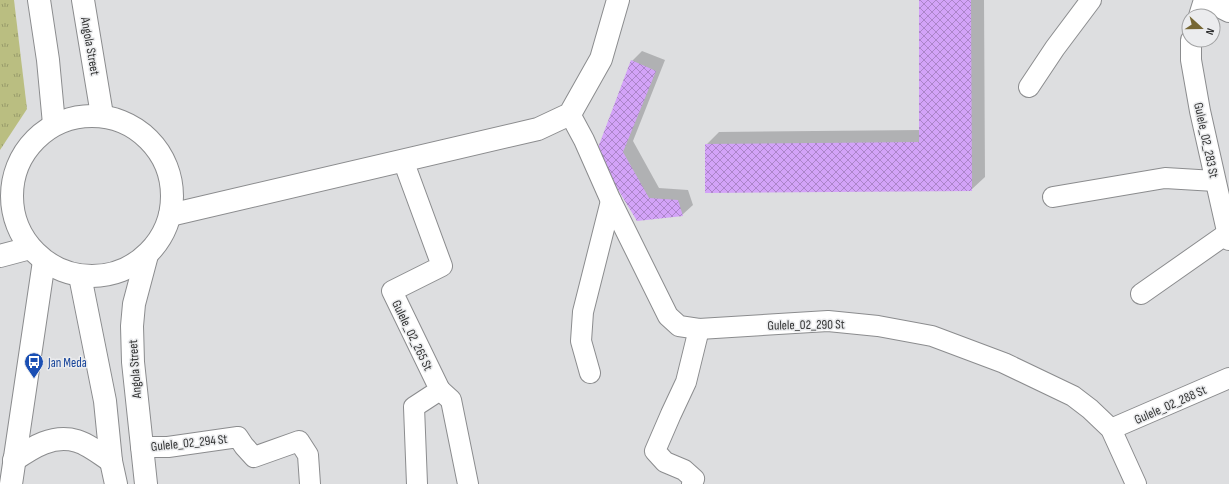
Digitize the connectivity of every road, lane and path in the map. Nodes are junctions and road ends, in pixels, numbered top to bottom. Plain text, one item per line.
1 (39, 0) edge
2 (83, 0) edge
3 (618, 0) edge
4 (1091, 0) edge
5 (1207, 0) edge
6 (1229, 11) edge
7 (1191, 48) edge
8 (1029, 87) dead end
9 (570, 114) junction
10 (102, 115) junction
11 (54, 124) junction
12 (403, 160) junction
13 (1216, 181) junction
14 (1053, 197) dead end
15 (611, 202) junction
16 (170, 215) junction
17 (1228, 236) edge
18 (37, 254) junction
19 (147, 254) junction
20 (0, 256) edge
21 (80, 276) junction
22 (1141, 294) dead end
23 (698, 329) junction
24 (590, 373) dead end
25 (1229, 378) edge
26 (440, 390) junction
27 (1111, 430) junction
28 (141, 446) junction
29 (14, 460) junction
30 (111, 461) junction
31 (11, 484) edge
32 (116, 484) edge
33 (146, 484) edge
34 (310, 484) edge
35 (417, 484) edge
36 (468, 484) edge
37 (692, 484) edge
38 (1136, 484) edge

1 - 11 main road
2 - 10 main road, Angola Street
3 - 9 main road
4 - 8 street
5 - 6 main road
7 - 13 street, Gulele_02_283 St
9 - 12 main road
9 - 15 street, Gulele_02_290 St
10 - 11 main road
10 - 16 main road
11 - 18 main road
12 - 16 main road
12 - 26 street, Gulele_02_265 St
13 - 14 street
13 - 17 street, Gulele_02_283 St
15 - 23 street, Gulele_02_290 St
15 - 24 street
16 - 19 main road
17 - 22 street
18 - 20 main road
18 - 21 main road
18 - 29 main road
19 - 21 main road
19 - 28 main road, Angola Street
21 - 30 main road
23 - 27 street, Gulele_02_290 St
23 - 37 street
25 - 27 street, Gulele_02_288 St
26 - 35 street
26 - 36 street
27 - 38 street, Gulele_02_290 St
28 - 33 main road, Angola Street
28 - 34 street, Gulele_02_294 St
29 - 30 main road
29 - 31 main road
30 - 32 main road

